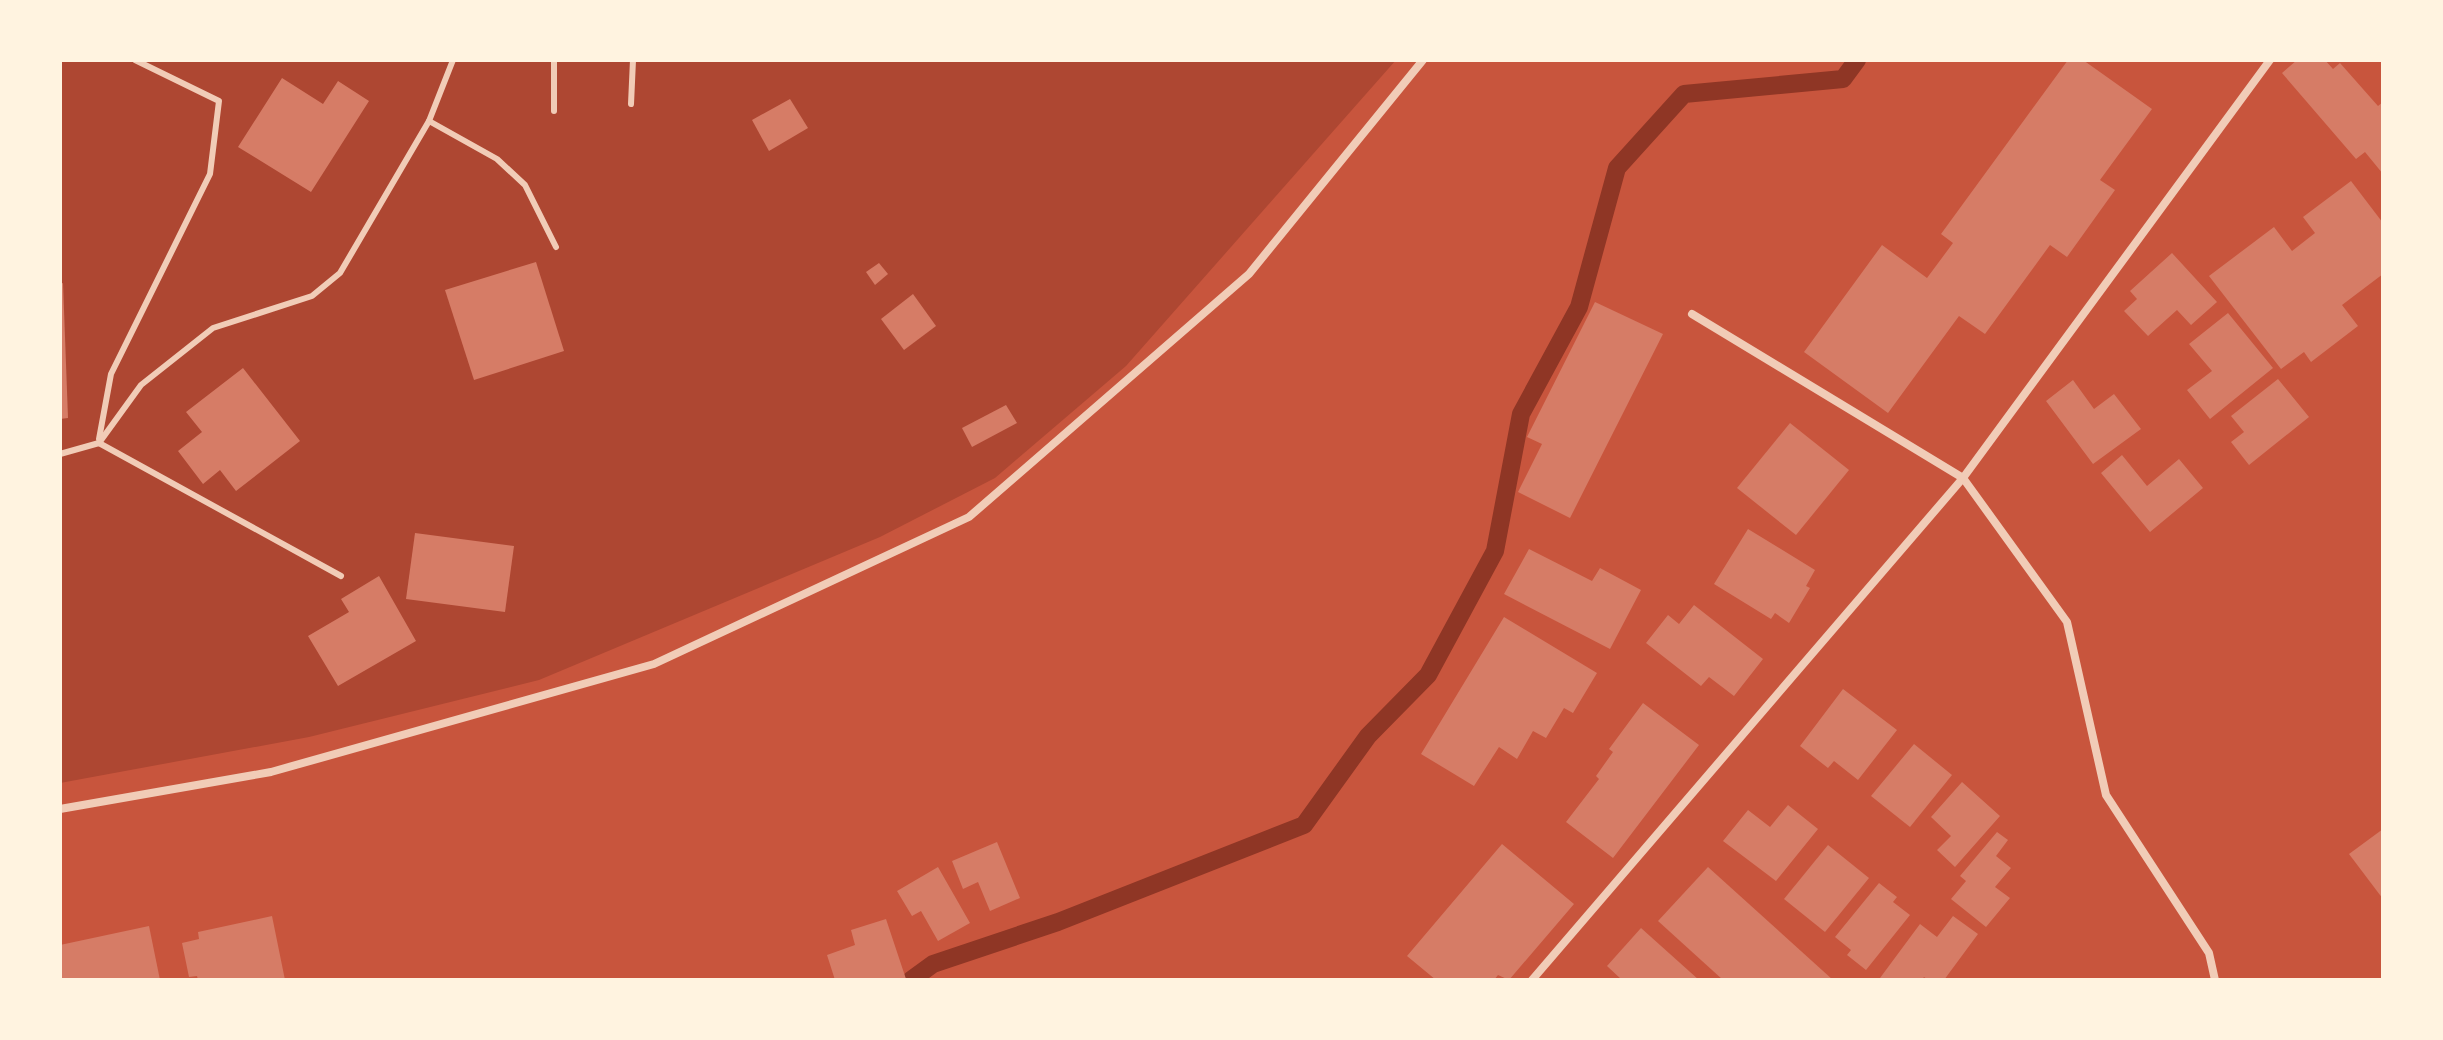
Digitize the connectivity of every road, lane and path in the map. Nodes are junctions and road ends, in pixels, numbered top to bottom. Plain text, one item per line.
1 (135, 60) edge
2 (453, 60) edge
3 (554, 60) edge
4 (633, 60) edge
5 (1423, 60) edge
6 (2270, 60) edge
7 (631, 104) dead end
8 (554, 111) dead end
9 (429, 121) junction
10 (556, 247) dead end
11 (1692, 314) dead end
12 (99, 443) junction
13 (60, 454) edge
14 (1963, 478) junction
15 (341, 576) dead end
16 (60, 809) edge
17 (1532, 980) edge
18 (2215, 980) edge

1 - 12 lane
2 - 9 lane
3 - 8 lane
4 - 7 lane
5 - 16 street
6 - 14 street
9 - 10 lane
9 - 12 lane
11 - 14 street
12 - 13 lane
12 - 15 lane
14 - 17 street
14 - 18 street

